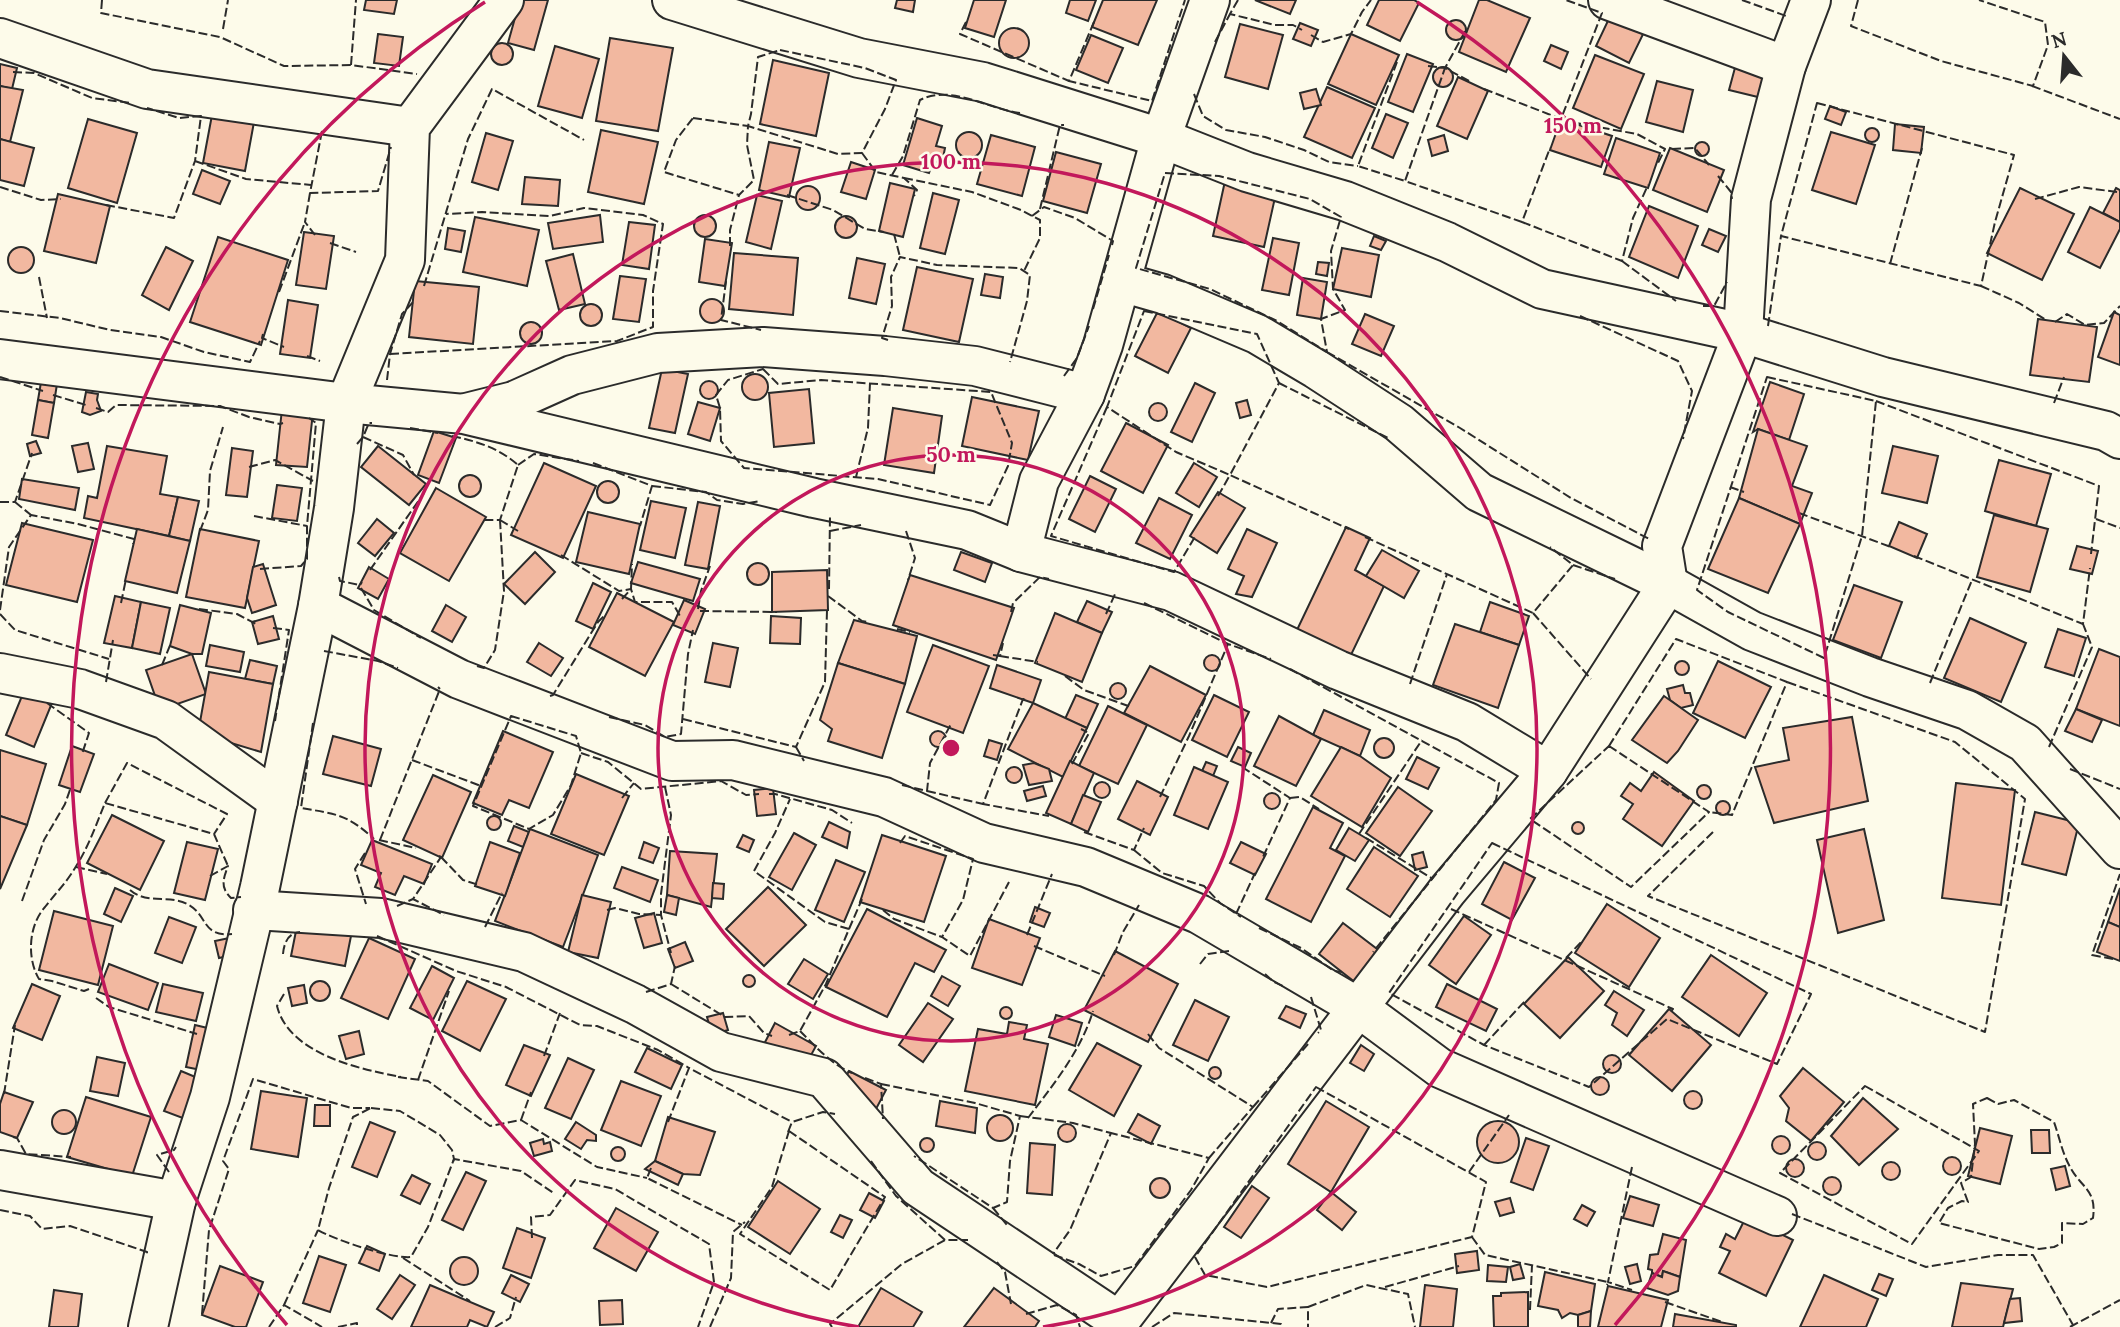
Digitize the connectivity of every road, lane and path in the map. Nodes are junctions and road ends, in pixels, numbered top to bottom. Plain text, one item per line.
1 (505, 0) edge
2 (672, 0) edge
3 (1210, 0) edge
4 (1608, 0) edge
5 (1811, 0) edge
6 (0, 38) edge
7 (1786, 66) junction
8 (410, 127) junction
9 (1161, 138) junction
10 (1121, 282) junction
11 (1742, 333) junction
12 (0, 359) edge
13 (1085, 394) junction
14 (346, 403) junction
15 (464, 414) junction
16 (2115, 431) edge
17 (1021, 552) junction
18 (1668, 584) junction
19 (318, 606) junction
20 (0, 673) edge
21 (1548, 771) junction
22 (278, 801) junction
23 (2120, 849) edge
24 (253, 911) junction
25 (1359, 1008) junction
26 (0, 1170) edge
27 (176, 1201) junction
28 (1777, 1216) dead end
29 (1117, 1324) edge
30 (148, 1327) edge

1 - 8 street
2 - 9 street
3 - 9 street
4 - 7 street
5 - 7 street
6 - 8 street
7 - 11 street
8 - 14 street
9 - 10 street
9 - 11 street
10 - 13 street
10 - 18 street
11 - 16 street
11 - 18 street
12 - 14 street
13 - 15 street
13 - 17 street
14 - 15 street
14 - 19 street
15 - 17 street
17 - 21 street
18 - 21 street
18 - 23 street
19 - 22 street
19 - 25 street
20 - 22 street
21 - 25 street
22 - 24 street
24 - 27 street
24 - 29 street
25 - 28 street
25 - 29 street
26 - 27 street
27 - 30 street

